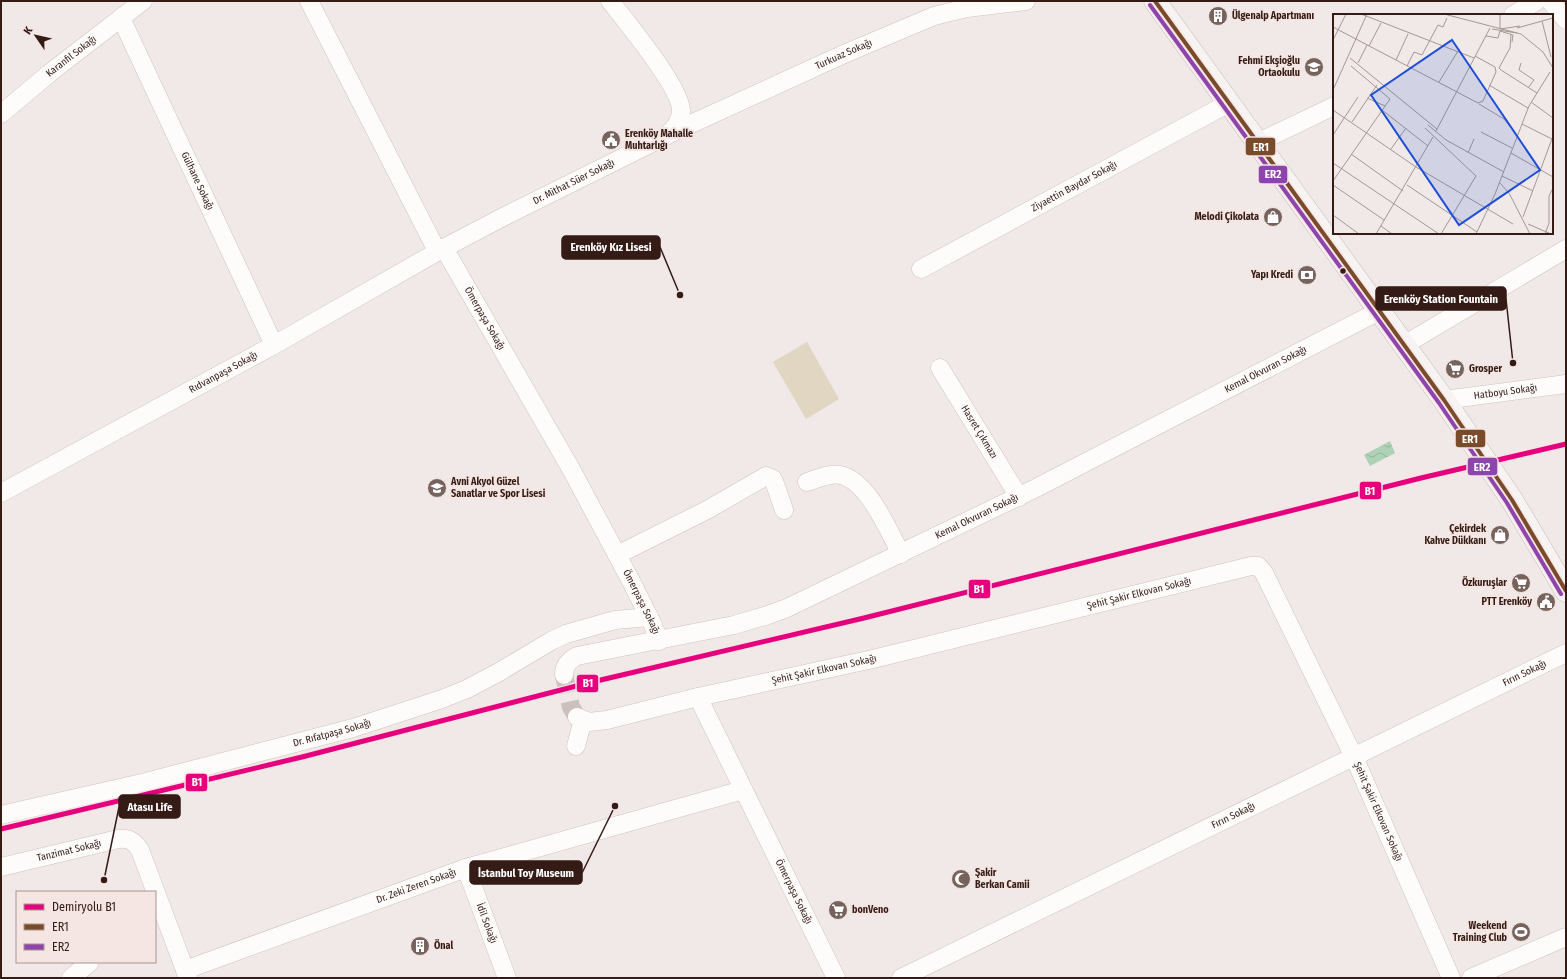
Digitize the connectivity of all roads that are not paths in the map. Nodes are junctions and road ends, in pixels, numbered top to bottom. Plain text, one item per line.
1 (143, 1) edge
2 (309, 1) edge
3 (610, 1) edge
4 (1026, 1) edge
5 (1155, 1) edge
6 (1537, 1) edge
7 (1550, 1) edge
8 (1515, 14) edge
9 (121, 18) junction
10 (1566, 20) edge
11 (1228, 103) junction
12 (1333, 106) edge
13 (1, 114) edge
14 (669, 134) junction
15 (1256, 143) junction
16 (444, 248) junction
17 (1566, 249) edge
18 (921, 269) dead end
19 (1379, 311) junction
20 (274, 345) junction
21 (1404, 345) junction
22 (940, 368) dead end
23 (1566, 384) edge
24 (1444, 400) junction
25 (807, 482) dead end
26 (1, 492) edge
27 (1019, 497) junction
28 (784, 510) dead end
29 (901, 554) junction
30 (617, 555) junction
31 (1566, 590) edge
32 (649, 617) junction
33 (659, 641) junction
34 (1566, 653) edge
35 (564, 675) tunnel mouth
36 (698, 697) junction
37 (576, 746) dead end
38 (1354, 757) junction
39 (743, 790) junction
40 (1, 815) edge
41 (1, 867) edge
42 (466, 868) junction
43 (151, 891) edge
44 (156, 909) edge
45 (162, 931) edge
46 (1566, 936) edge
47 (89, 963) edge
48 (187, 974) edge
49 (71, 978) edge
50 (507, 978) edge
51 (836, 978) edge
52 (901, 978) edge
53 (1451, 978) edge
54 (1471, 978) edge

1 - 9 street, Karanfil Sokağı
2 - 16 street, Ömerpaşa Sokağı
3 - 14 street, Dr. Mithat Süer Sokağı
4 - 14 street, Turkuaz Sokağı
5 - 11 main road
6 - 8 street
7 - 10 street
9 - 13 street, Karanfil Sokağı
9 - 20 street, Gülhane Sokağı
11 - 15 main road
11 - 18 street, Ziyaettin Baydar Sokağı
12 - 15 street
14 - 16 street, Dr. Mithat Süer Sokağı
15 - 19 main road
16 - 20 street, Rıdvanpaşa Sokağı
16 - 30 street, Ömerpaşa Sokağı
17 - 21 street
19 - 21 main road
19 - 27 street, Kemal Okvuran Sokağı
20 - 26 street, Rıdvanpaşa Sokağı
21 - 24 main road
22 - 27 street, Hasret Çıkmazı
23 - 24 street, Hatboyu Sokağı
24 - 31 main road
25 - 29 street
27 - 29 street, Kemal Okvuran Sokağı
28 - 30 street
29 - 33 street, Kemal Okvuran Sokağı
30 - 32 street, Ömerpaşa Sokağı
32 - 33 street, Ömerpaşa Sokağı
32 - 40 street, Dr. Rıfatpaşa Sokağı
33 - 35 street, Kemal Okvuran Sokağı
34 - 38 street, Fırın Sokağı
36 - 37 street, Şehit Şakir Elkovan Sokağı
36 - 38 street, Şehit Şakir Elkovan Sokağı
36 - 39 street, Ömerpaşa Sokağı
38 - 52 street, Fırın Sokağı
38 - 53 street, Şehit Şakir Elkovan Sokağı
39 - 42 street, Dr. Zeki Zeren Sokağı
39 - 51 street, Ömerpaşa Sokağı
41 - 43 street, Tanzimat Sokağı
42 - 48 street, Dr. Zeki Zeren Sokağı
42 - 50 street, İdil Sokağı
44 - 45 street, Tanzimat Sokağı
45 - 48 street, Tanzimat Sokağı
46 - 54 street
47 - 49 street

